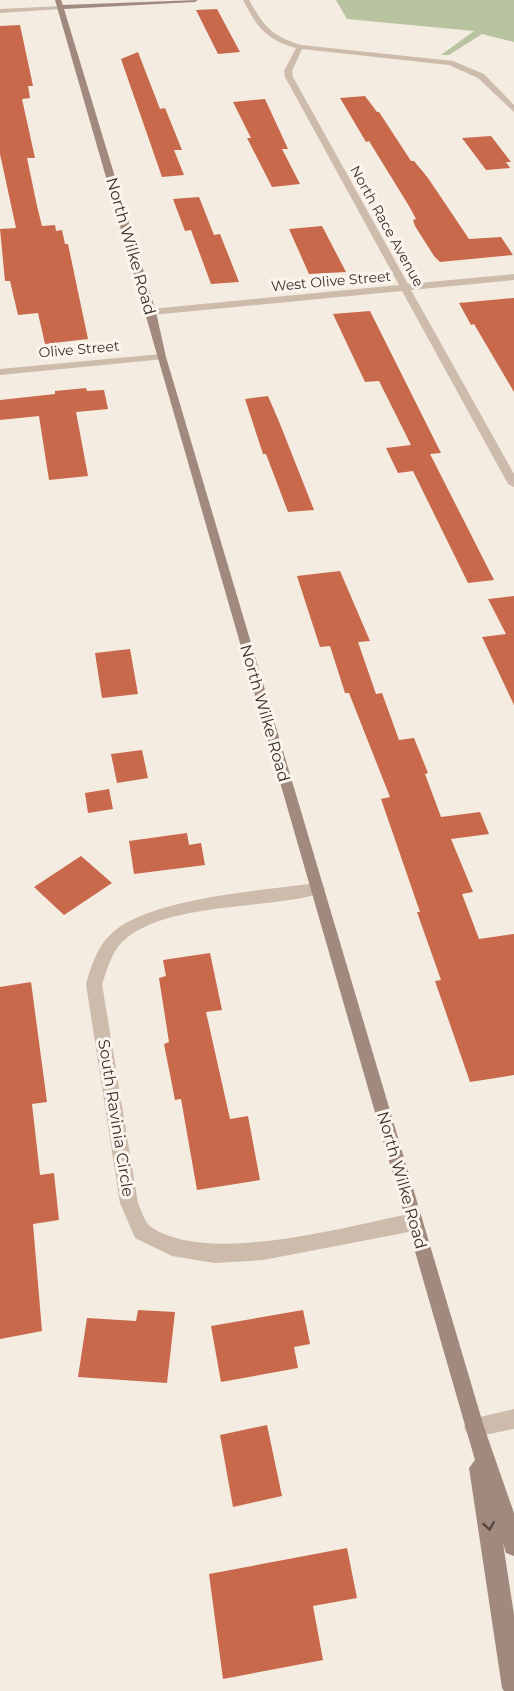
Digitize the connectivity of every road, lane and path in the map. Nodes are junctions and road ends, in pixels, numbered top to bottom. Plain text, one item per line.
1 (195, 0) edge
2 (246, 0) edge
3 (59, 4) edge
4 (0, 11) edge
5 (300, 47) junction
6 (514, 110) edge
7 (514, 277) edge
8 (406, 288) junction
9 (151, 312) junction
10 (161, 357) junction
11 (0, 372) edge
12 (514, 484) edge
13 (317, 889) junction
14 (414, 1222) junction
15 (514, 1419) edge
16 (474, 1426) junction
17 (514, 1545) edge
18 (514, 1688) edge

1 - 3 street
2 - 5 street
3 - 4 street
3 - 9 street, North Wilke Road
5 - 6 street
5 - 8 street, North Race Avenue
7 - 8 street, West Olive Street
8 - 9 street, West Olive Street
8 - 12 street, North Race Avenue
9 - 10 street, North Wilke Road
10 - 11 street, Olive Street
10 - 13 street, North Wilke Road
13 - 14 street, North Wilke Road
13 - 14 street, South Ravinia Circle
14 - 16 street, North Wilke Road
15 - 16 street
16 - 17 street, North Wilke Road
16 -> 18 street, North Wilke Road

